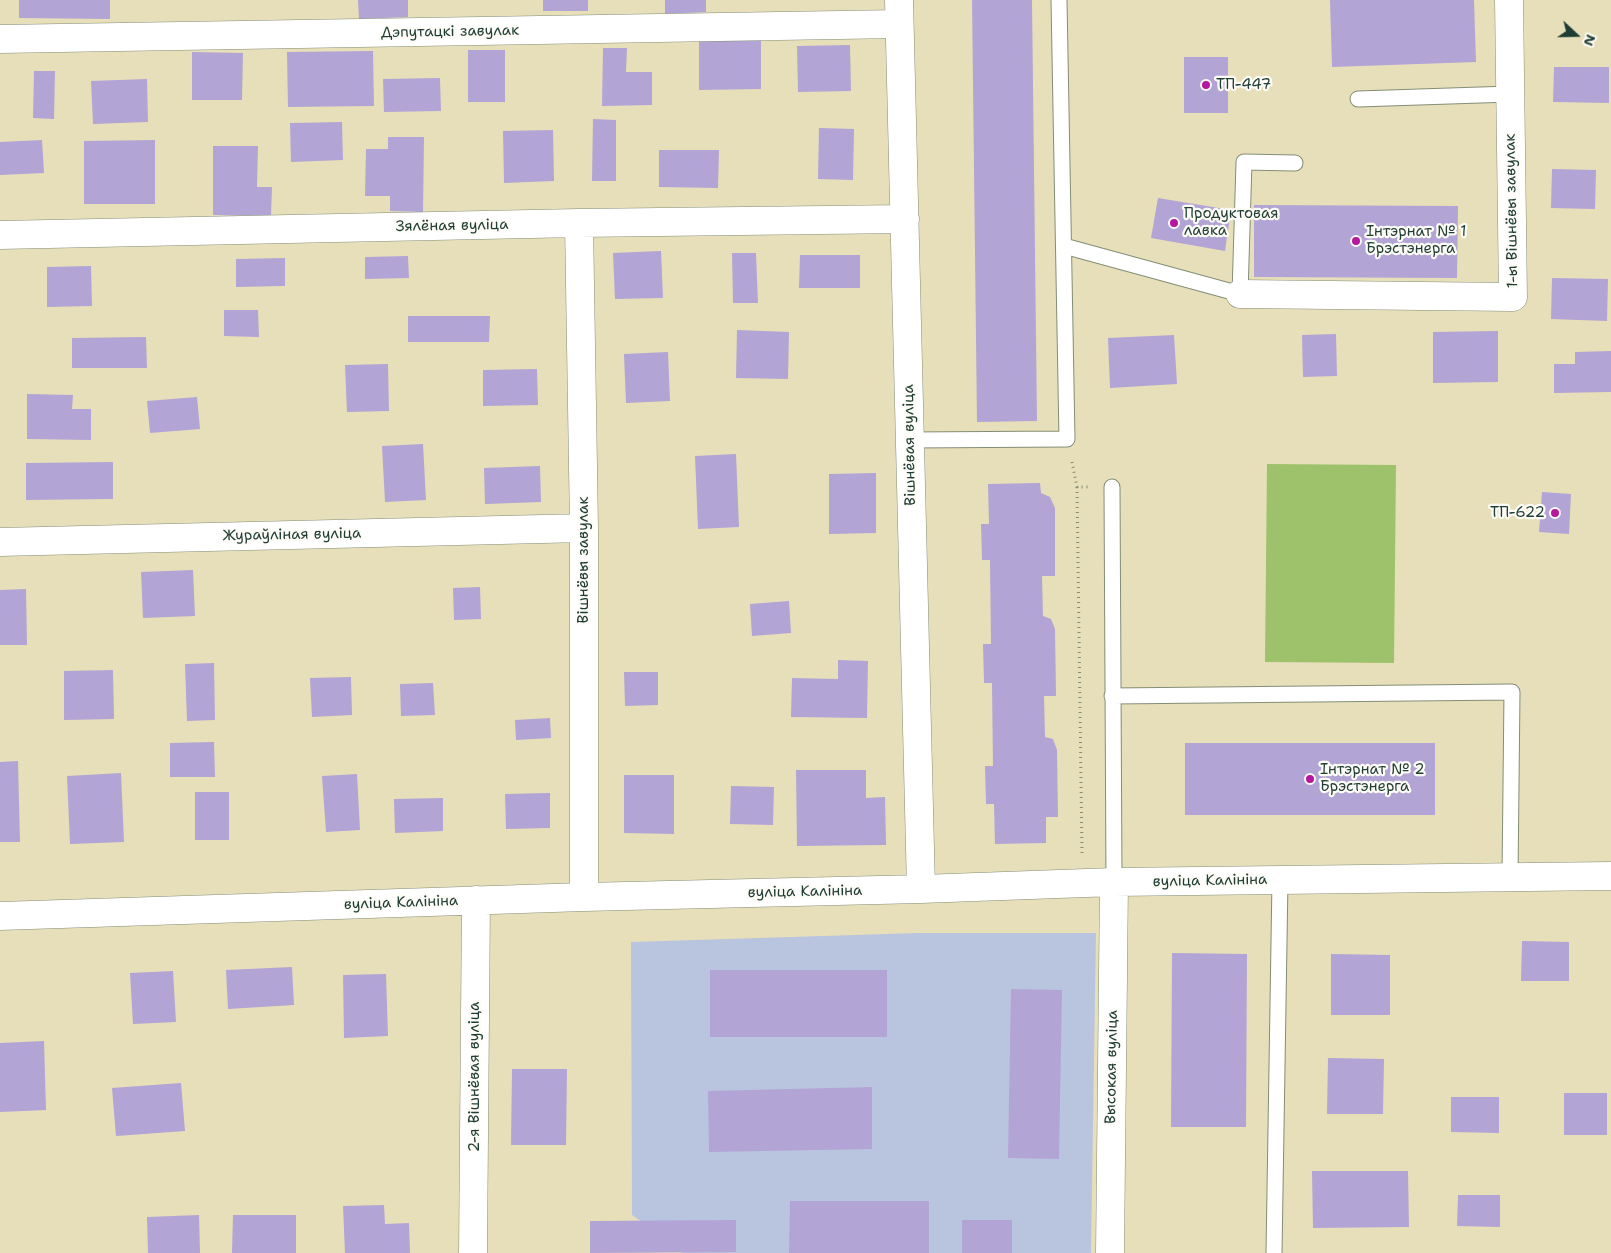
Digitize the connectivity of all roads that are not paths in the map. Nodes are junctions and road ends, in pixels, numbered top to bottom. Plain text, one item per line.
1 (1059, 0) edge
2 (1509, 0) edge
3 (899, 12) edge
4 (0, 39) edge
5 (1511, 94) junction
6 (1358, 98) dead end
7 (1294, 163) dead end
8 (905, 219) junction
9 (579, 223) junction
10 (0, 235) edge
11 (1064, 246) junction
12 (1240, 294) junction
13 (910, 440) junction
14 (1112, 487) road end
15 (584, 528) junction
16 (0, 542) edge
17 (1112, 696) junction
18 (1611, 876) edge
19 (1510, 877) junction
20 (1280, 880) junction
21 (1114, 882) junction
22 (921, 889) junction
23 (584, 897) junction
24 (476, 900) junction
25 (0, 916) edge
26 (473, 1253) edge
27 (1110, 1253) edge
28 (1274, 1253) edge

1 - 11 lane
2 - 5 street, 1-ы Вішнёвы завулак
3 - 4 street, Дэпутацкі завулак
3 - 8 street, Вішнёвая вуліца
5 - 6 lane
5 - 12 street, 1-ы Вішнёвы завулак
7 - 12 lane
8 - 9 street, Зялёная вуліца
8 - 13 street, Вішнёвая вуліца
9 - 10 street, Зялёная вуліца
9 - 15 street, Вішнёвы завулак
11 - 12 lane
11 - 13 lane
13 - 22 street, Вішнёвая вуліца
14 - 17 lane
15 - 16 street, Жураўліная вуліца
15 - 23 street, Вішнёвы завулак
17 - 19 lane
17 - 21 lane
18 - 19 street, вуліца Калініна
19 - 20 street, вуліца Калініна
20 - 21 street, вуліца Калініна
20 - 28 lane
21 - 22 street, вуліца Калініна
21 - 27 street, Высокая вуліца
22 - 23 street, вуліца Калініна
23 - 24 street, вуліца Калініна
24 - 25 street, вуліца Калініна
24 - 26 street, 2-я Вішнёвая вуліца

